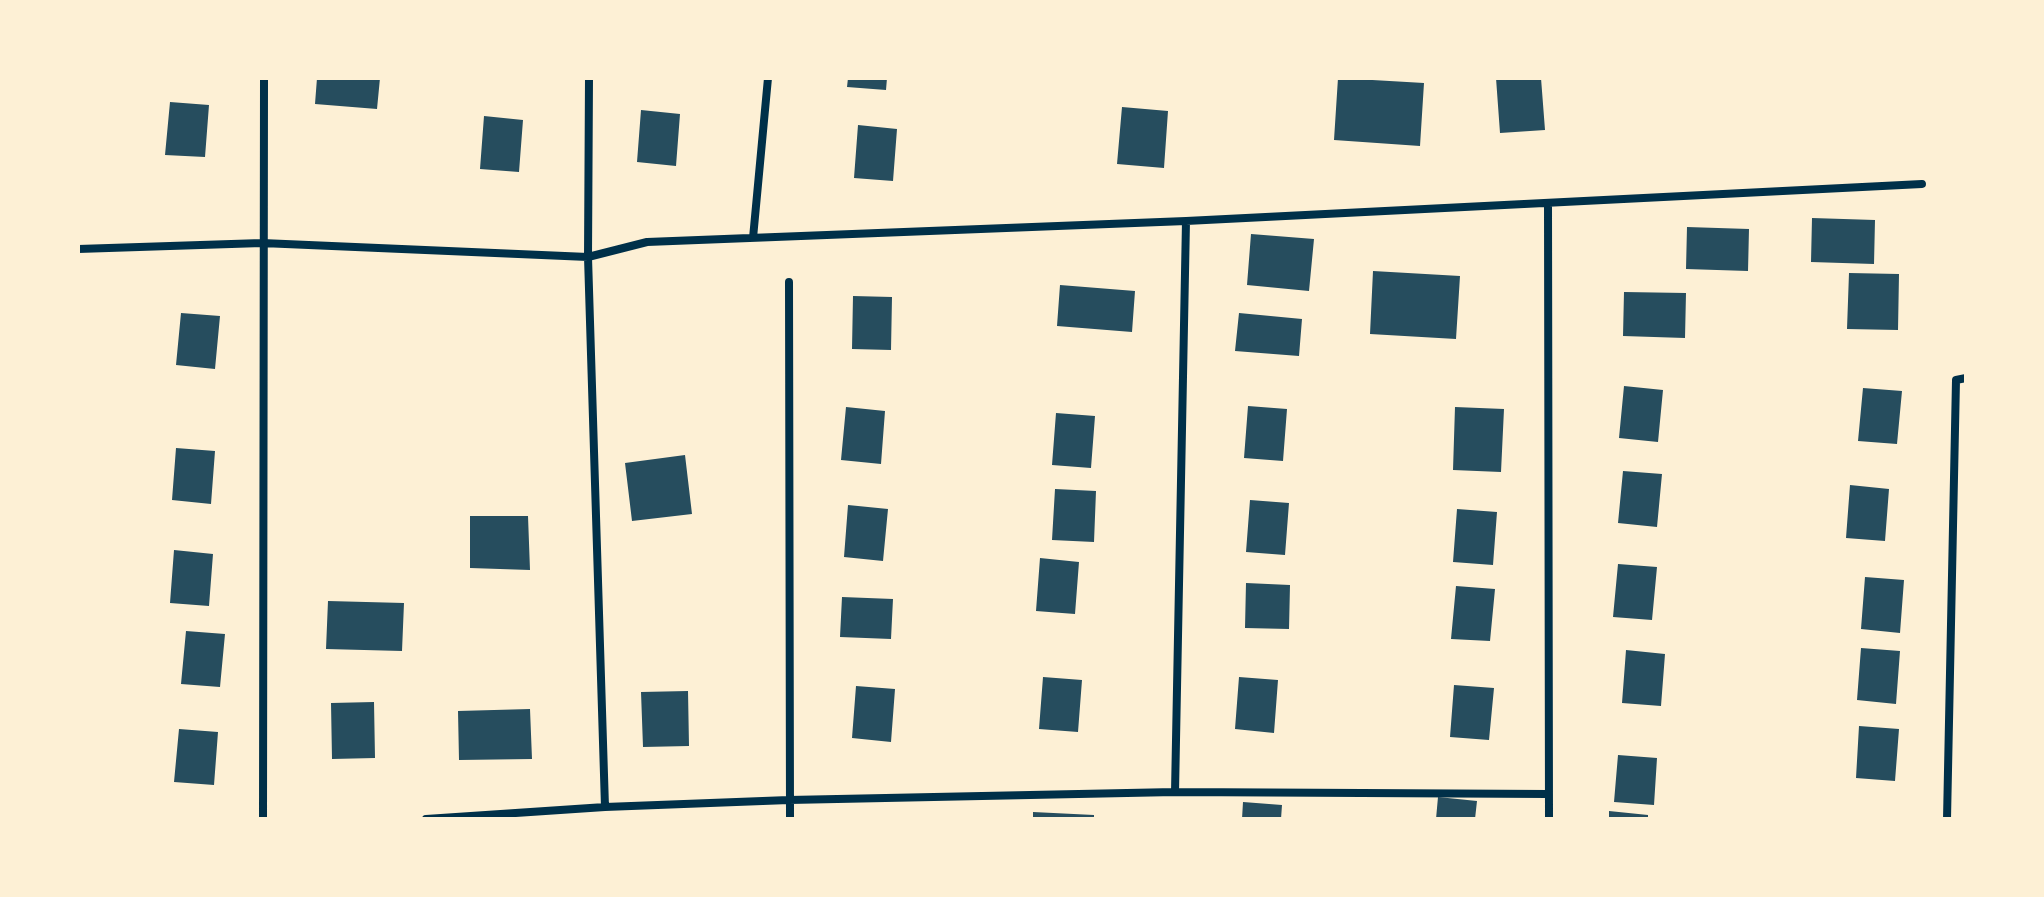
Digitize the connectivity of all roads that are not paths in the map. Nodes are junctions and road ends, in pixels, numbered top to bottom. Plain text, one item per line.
1 (264, 78) edge
2 (589, 78) edge
3 (768, 78) edge
4 (1922, 184) dead end
5 (1548, 204) junction
6 (1186, 221) junction
7 (753, 238) junction
8 (262, 243) junction
9 (78, 249) edge
10 (588, 257) junction
11 (789, 282) dead end
12 (1966, 378) edge
13 (1175, 792) junction
14 (1548, 794) junction
15 (789, 800) junction
16 (605, 807) junction
17 (263, 819) edge
18 (426, 819) edge
19 (790, 819) edge
20 (1549, 819) edge
21 (1947, 819) edge

1 - 8 street
2 - 10 street
3 - 7 street
4 - 5 street
5 - 6 street
5 - 14 street
6 - 7 street
6 - 13 street
7 - 10 street
8 - 9 street
8 - 10 street
8 - 17 street
10 - 16 street
11 - 15 street
12 - 21 street
13 - 14 street
13 - 15 street
14 - 20 street
15 - 16 street
15 - 19 street
16 - 18 street

